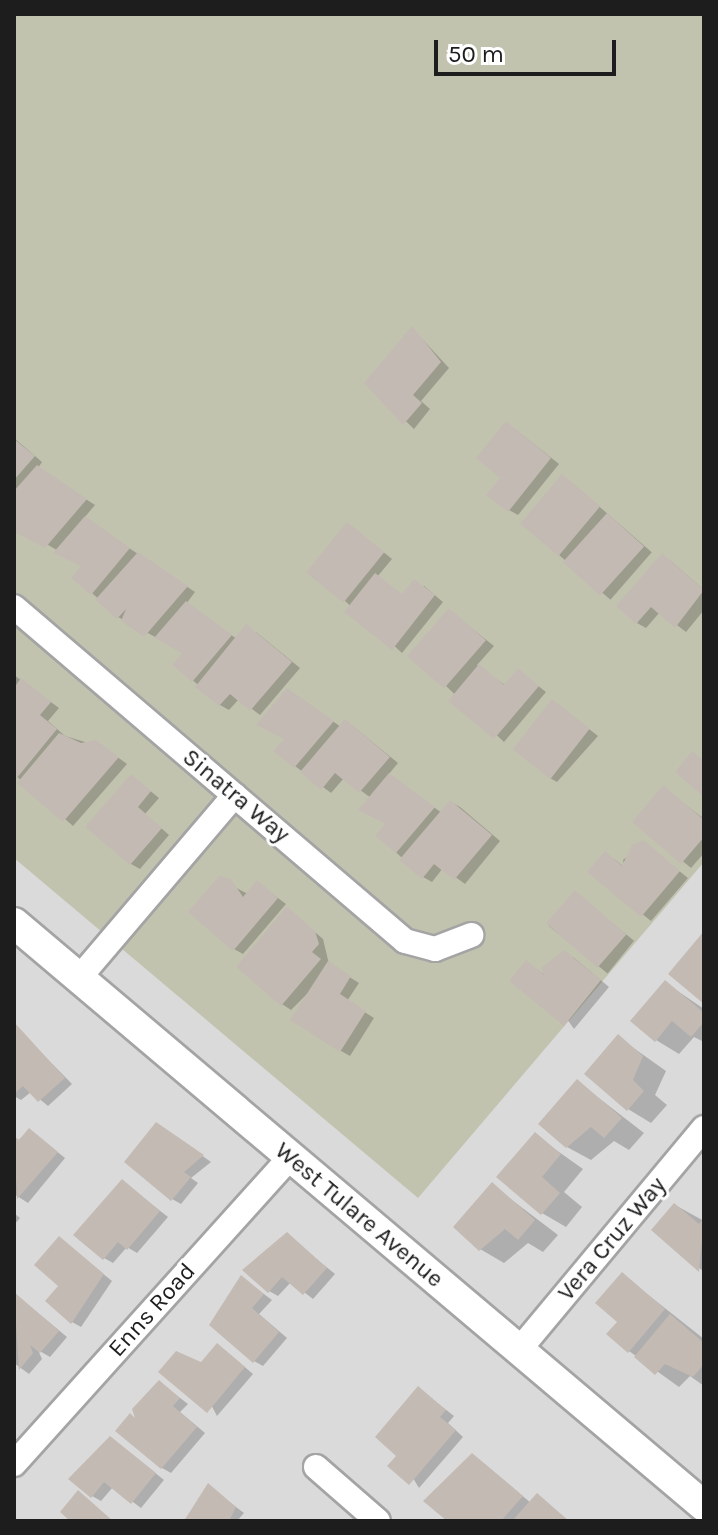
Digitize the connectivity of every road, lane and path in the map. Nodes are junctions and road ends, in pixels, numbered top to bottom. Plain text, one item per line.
1 (14, 607) edge
2 (235, 795) junction
3 (14, 923) edge
4 (471, 935) dead end
5 (79, 978) junction
6 (704, 1128) edge
7 (290, 1157) junction
8 (519, 1350) junction
9 (14, 1464) edge
10 (316, 1467) dead end
11 (704, 1506) edge
12 (378, 1521) edge

1 - 2 street, Sinatra Way
2 - 4 street, Sinatra Way
2 - 5 street
3 - 5 street, West Tulare Avenue
5 - 7 street, West Tulare Avenue
6 - 8 street, Vera Cruz Way
7 - 8 street, West Tulare Avenue
7 - 9 street, Enns Road
8 - 11 street, West Tulare Avenue
10 - 12 street

